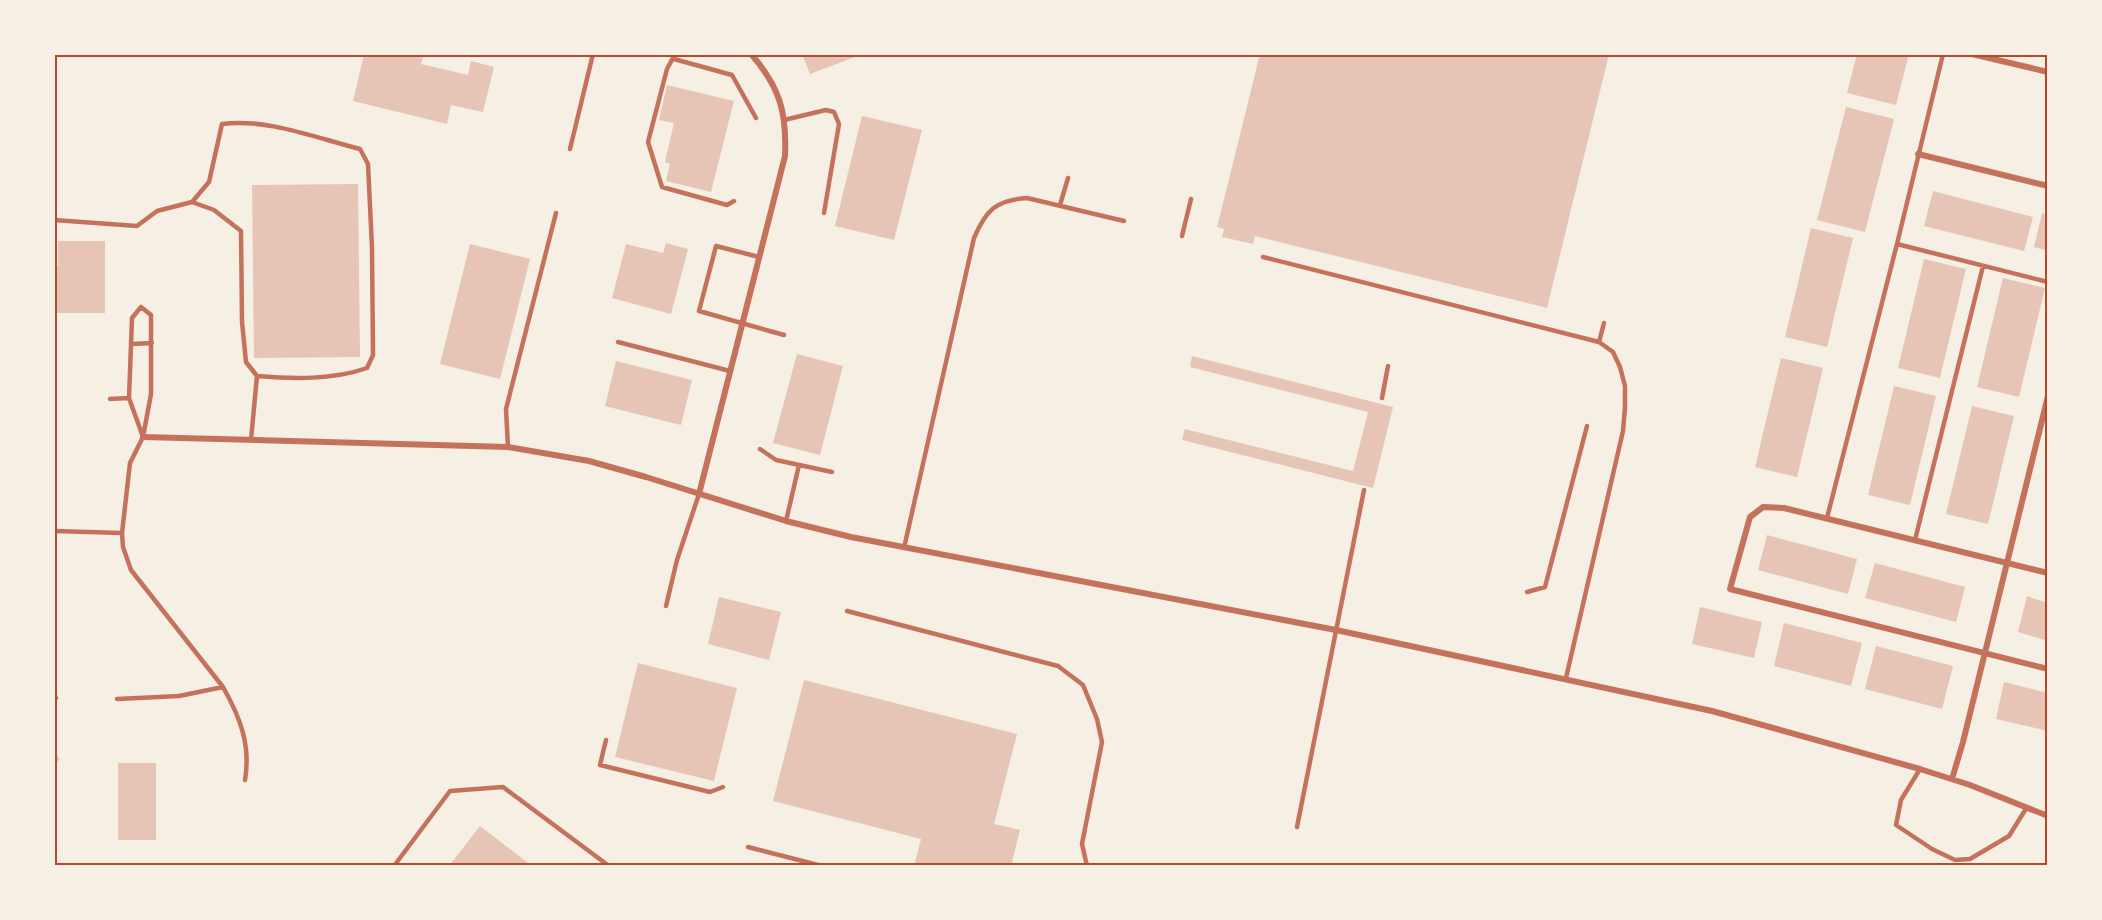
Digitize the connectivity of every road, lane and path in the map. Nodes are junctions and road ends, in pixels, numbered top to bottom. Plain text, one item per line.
1 (593, 54) edge
2 (751, 54) edge
3 (1943, 54) edge
4 (1972, 54) edge
5 (675, 57) edge
6 (2048, 72) edge
7 (756, 118) dead end
8 (784, 120) junction
9 (570, 149) dead end
10 (1918, 154) junction
11 (1068, 178) dead end
12 (2048, 186) edge
13 (1191, 199) dead end
14 (734, 201) dead end
15 (192, 202) junction
16 (1060, 205) junction
17 (556, 213) dead end
18 (824, 213) dead end
19 (54, 220) edge
20 (1124, 221) dead end
21 (1182, 236) dead end
22 (1897, 244) junction
23 (759, 257) junction
24 (1263, 257) dead end
25 (1983, 266) junction
26 (2048, 282) edge
27 (743, 322) junction
28 (1604, 323) dead end
29 (784, 335) dead end
30 (618, 342) dead end
31 (1599, 342) junction
32 (132, 344) junction
33 (152, 344) junction
34 (1388, 366) dead end
35 (730, 371) junction
36 (257, 376) junction
37 (2048, 396) edge
38 (129, 398) junction
39 (1382, 398) dead end
40 (110, 399) dead end
41 (1587, 426) dead end
42 (143, 437) junction
43 (251, 440) junction
44 (508, 447) junction
45 (760, 449) dead end
46 (799, 465) junction
47 (832, 472) dead end
48 (1364, 490) dead end
49 (699, 494) junction
50 (1827, 518) junction
51 (786, 520) junction
52 (54, 531) edge
53 (123, 533) junction
54 (1915, 540) junction
55 (904, 548) junction
56 (2007, 563) junction
57 (2048, 573) edge
58 (1527, 592) dead end
59 (666, 606) dead end
60 (847, 611) dead end
61 (1336, 630) junction
62 (1985, 654) junction
63 (2048, 669) edge
64 (1566, 678) junction
65 (223, 687) junction
66 (117, 699) dead end
67 (606, 740) dead end
68 (1920, 769) junction
69 (1952, 779) junction
70 (245, 780) dead end
71 (723, 787) dead end
72 (2027, 807) junction
73 (2048, 816) edge
74 (1297, 827) dead end
75 (748, 847) dead end
76 (393, 866) edge
77 (609, 866) edge
78 (822, 866) edge
79 (1087, 866) edge

1 - 9 lane
2 - 8 street
3 - 10 lane
4 - 6 street
5 - 7 lane
5 - 14 lane
8 - 18 lane
8 - 23 street
10 - 12 street
10 - 22 lane
11 - 16 lane
13 - 21 lane
15 - 19 lane
15 - 36 lane
15 - 36 lane
16 - 20 lane
16 - 55 lane
17 - 44 lane
22 - 25 lane
22 - 50 lane
23 - 27 street
23 - 27 lane
24 - 31 lane
25 - 26 lane
25 - 54 lane
27 - 29 lane
27 - 35 street
28 - 31 lane
30 - 35 lane
31 - 64 lane
32 - 33 lane
32 - 33 lane
32 - 38 lane
33 - 42 lane
34 - 39 lane
35 - 49 street
36 - 43 lane
37 - 56 street
38 - 40 lane
38 - 42 lane
41 - 58 lane
42 - 43 street
42 - 53 lane
43 - 44 street
44 - 49 street
45 - 46 lane
46 - 47 lane
46 - 51 lane
48 - 61 lane
49 - 51 street
49 - 59 lane
50 - 54 street
50 - 62 street
51 - 55 street
52 - 53 lane
53 - 65 lane
54 - 56 street
55 - 61 street
56 - 57 street
56 - 62 street
60 - 79 lane
61 - 64 street
61 - 74 lane
62 - 63 street
62 - 69 street
64 - 68 street
65 - 66 lane
65 - 70 lane
67 - 71 lane
68 - 69 street
68 - 72 lane
69 - 72 street
72 - 73 street
75 - 78 lane
76 - 77 lane

